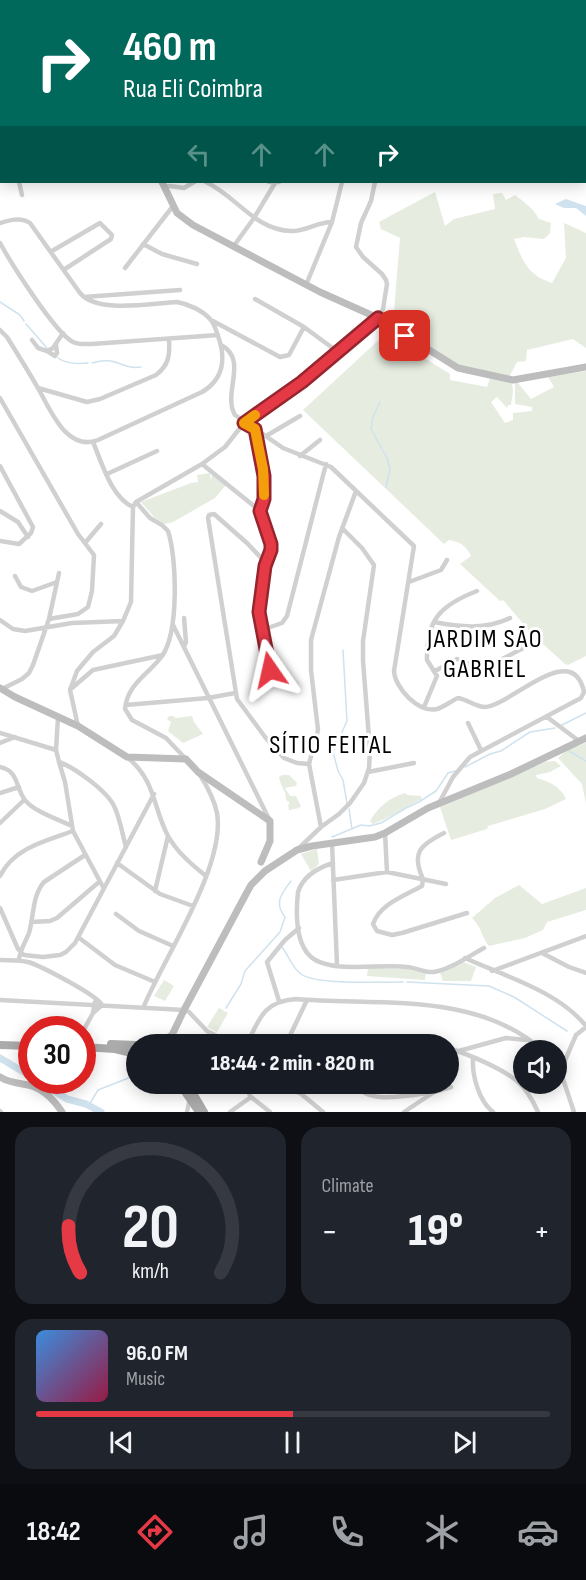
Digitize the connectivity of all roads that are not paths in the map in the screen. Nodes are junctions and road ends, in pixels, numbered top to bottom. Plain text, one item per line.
1 (19, 183) edge
2 (192, 183) edge
3 (208, 183) edge
4 (273, 183) edge
5 (342, 183) edge
6 (375, 183) edge
7 (163, 184) edge
8 (22, 195) dead end
9 (172, 206) junction
10 (254, 218) junction
11 (332, 222) junction
12 (0, 223) edge
13 (0, 243) edge
14 (143, 244) junction
15 (233, 247) junction
16 (52, 251) junction
17 (197, 264) dead end
18 (124, 268) dead end
19 (65, 269) junction
20 (306, 285) junction
21 (180, 290) dead end
22 (84, 297) junction
23 (255, 299) dead end
24 (378, 318) junction
25 (211, 320) junction
26 (304, 327) junction
27 (0, 330) edge
28 (63, 333) junction
29 (218, 335) junction
30 (169, 339) junction
31 (32, 340) dead end
32 (221, 345) junction
33 (338, 352) junction
34 (586, 367) edge
35 (38, 388) junction
36 (0, 398) edge
37 (300, 416) dead end
38 (244, 423) junction
39 (255, 429) junction
40 (266, 436) junction
41 (320, 440) dead end
42 (93, 442) junction
43 (157, 451) dead end
44 (300, 456) junction
45 (201, 464) junction
46 (326, 464) junction
47 (0, 466) edge
48 (107, 474) junction
49 (356, 491) junction
50 (134, 505) junction
51 (260, 511) junction
52 (0, 512) edge
53 (101, 524) dead end
54 (342, 528) junction
55 (28, 537) junction
56 (0, 541) edge
57 (85, 543) junction
58 (447, 560) dead end
59 (266, 563) junction
60 (59, 573) dead end
61 (15, 576) dead end
62 (57, 582) junction
63 (409, 582) junction
64 (477, 591) dead end
65 (184, 618) dead end
66 (510, 618) dead end
67 (50, 619) junction
68 (0, 620) edge
69 (123, 621) junction
70 (434, 622) junction
71 (173, 624) junction
72 (47, 627) junction
73 (262, 630) junction
74 (535, 642) dead end
75 (184, 647) junction
76 (163, 655) junction
77 (436, 673) junction
78 (274, 676) dead end
79 (1, 688) edge
80 (70, 690) junction
81 (235, 693) junction
82 (208, 698) junction
83 (126, 705) junction
84 (424, 707) junction
85 (58, 717) junction
86 (547, 717) junction
87 (468, 723) dead end
88 (78, 726) junction
89 (0, 733) edge
90 (15, 737) junction
91 (582, 740) edge
92 (0, 743) edge
93 (56, 750) junction
94 (481, 750) junction
95 (127, 757) junction
96 (186, 759) junction
97 (59, 762) junction
98 (414, 763) dead end
99 (309, 764) junction
100 (0, 767) edge
101 (198, 772) junction
102 (368, 772) junction
103 (19, 787) junction
104 (0, 793) edge
105 (154, 794) junction
106 (24, 800) junction
107 (439, 803) junction
108 (270, 821) junction
109 (0, 823) edge
110 (321, 827) junction
111 (72, 828) junction
112 (385, 833) junction
113 (444, 833) dead end
114 (168, 836) junction
115 (332, 843) junction
116 (126, 847) junction
117 (297, 850) junction
118 (85, 855) junction
119 (117, 863) junction
120 (264, 863) junction
121 (333, 863) junction
122 (387, 872) junction
123 (0, 876) edge
124 (206, 876) junction
125 (423, 879) junction
126 (333, 880) junction
127 (446, 884) dead end
128 (101, 885) junction
129 (155, 891) junction
130 (193, 906) junction
131 (0, 908) edge
132 (467, 913) dead end
133 (116, 914) dead end
134 (32, 922) junction
135 (299, 928) junction
136 (586, 936) edge
137 (78, 938) junction
138 (173, 946) junction
139 (484, 948) dead end
140 (20, 952) junction
141 (542, 952) junction
142 (465, 958) junction
143 (0, 960) edge
144 (18, 960) junction
145 (337, 965) junction
146 (492, 970) junction
147 (586, 973) edge
148 (154, 982) junction
149 (90, 995) junction
150 (0, 1000) edge
151 (307, 1000) junction
152 (279, 1001) junction
153 (95, 1005) junction
154 (102, 1005) junction
155 (144, 1006) junction
156 (184, 1010) junction
157 (93, 1013) junction
158 (91, 1016) edge
159 (586, 1027) edge
160 (172, 1034) edge
161 (213, 1034) edge
162 (252, 1034) edge
163 (291, 1034) edge
164 (530, 1040) joint
165 (0, 1043) edge
166 (18, 1044) edge
167 (126, 1044) edge
168 (96, 1045) edge
169 (96, 1047) edge
170 (126, 1052) edge
171 (459, 1052) joint
172 (567, 1052) edge
173 (473, 1059) junction
174 (0, 1077) edge
175 (195, 1094) edge
176 (249, 1094) edge
177 (300, 1094) edge
178 (370, 1094) edge
179 (420, 1094) edge
180 (431, 1094) edge
181 (567, 1094) edge
182 (192, 1096) junction
183 (251, 1097) junction
184 (64, 1112) edge
185 (187, 1112) edge
186 (199, 1112) edge
187 (204, 1112) edge
188 (230, 1112) edge
189 (270, 1112) edge
190 (323, 1112) edge
191 (405, 1112) edge
192 (492, 1112) edge
193 (538, 1112) edge
194 (574, 1112) edge

1 - 8 street
2 - 7 street
3 - 10 street
4 - 10 street
5 - 11 street
6 - 24 street
7 - 9 street
9 - 14 street
9 - 15 street
10 - 11 street
10 - 15 street
11 - 20 street
12 - 16 street
13 - 28 street
14 - 17 street
14 - 18 street
15 - 20 street
16 - 19 street
16 - 19 street
19 - 22 street
20 - 24 street
21 - 22 street
22 - 25 street
23 - 26 street
24 - 33 street
24 - 34 street
25 - 26 street
25 - 29 street
26 - 33 street
27 - 35 street
28 - 30 street
28 - 31 street
29 - 30 street
29 - 32 street
30 - 35 street
32 - 38 street
32 - 42 street
33 - 38 street
35 - 42 street
36 - 57 street
37 - 40 street
38 - 39 street
38 - 45 street
39 - 40 street
39 - 51 street
40 - 44 street
41 - 44 street
42 - 48 street
43 - 48 street
44 - 46 street
45 - 50 street
45 - 51 street
46 - 49 street
46 - 73 street
47 - 55 street
48 - 50 street
49 - 54 street
49 - 63 street
50 - 69 street
50 - 71 street
51 - 59 street
52 - 55 street
53 - 57 street
54 - 99 street
54 - 102 street
55 - 56 street
57 - 67 street
58 - 63 street
59 - 73 street
59 - 81 street
60 - 62 street
61 - 62 street
62 - 67 street
63 - 84 street
64 - 70 street
65 - 75 street
66 - 70 street
67 - 72 street
68 - 72 street
69 - 72 street
69 - 80 street
70 - 77 street
71 - 75 street
71 - 76 street
72 - 79 street
73 - 78 street
74 - 77 street
75 - 82 street
76 - 80 street
76 - 83 street
77 - 84 street
79 - 85 street
80 - 88 street
81 - 82 street
81 - 99 street
82 - 83 street
82 - 108 street
83 - 96 street
84 - 86 street
85 - 88 street
85 - 93 street
86 - 91 street
86 - 94 street
87 - 94 street
88 - 95 street
89 - 90 street
90 - 92 street
90 - 93 street
91 - 107 street
93 - 97 street
94 - 107 street
95 - 96 street
95 - 105 street
96 - 101 street
97 - 111 street
97 - 116 street
98 - 102 street
99 - 110 street
100 - 103 street
101 - 108 street
101 - 124 street
102 - 110 street
103 - 104 street
103 - 106 street
105 - 114 street
105 - 116 street
106 - 109 street
106 - 111 street
107 - 112 street
108 - 120 street
110 - 117 street
111 - 118 street
111 - 123 street
112 - 115 street
112 - 122 street
113 - 125 street
114 - 124 street
114 - 129 street
115 - 117 street
115 - 121 street
116 - 119 street
117 - 120 street
118 - 128 street
118 - 134 street
119 - 128 street
119 - 129 street
120 - 156 street
121 - 126 street
121 - 135 street
122 - 125 street
122 - 126 street
124 - 130 street
125 - 127 street
125 - 132 street
126 - 145 street
128 - 134 street
128 - 137 street
129 - 130 street
130 - 138 street
131 - 140 street
133 - 138 street
134 - 140 street
135 - 145 street
135 - 152 street
136 - 141 street
137 - 140 street
137 - 148 street
138 - 148 street
139 - 142 street
140 - 144 street
141 - 146 street
141 - 147 street
142 - 145 street
142 - 146 street
143 - 144 street
144 - 149 street
146 - 159 street
148 - 155 street
149 - 153 street
149 - 154 street
150 - 153 street
151 - 152 street
151 - 163 street
151 - 164 street
152 - 162 street
153 - 154 street
153 - 157 street
154 - 155 street
154 - 157 street
155 - 156 street
156 - 160 street
156 - 161 street
157 - 158 street
159 - 172 street
164 - 171 street
165 - 166 main road
167 - 168 main road
169 - 170 main road
171 - 173 street
173 - 192 street
173 - 193 street
174 - 184 street
175 - 182 street
176 - 183 street
177 - 190 street
178 - 179 street
180 - 191 street
181 - 194 street
182 - 185 street
182 - 186 main road
182 - 187 main road
183 - 188 street
183 - 189 street

